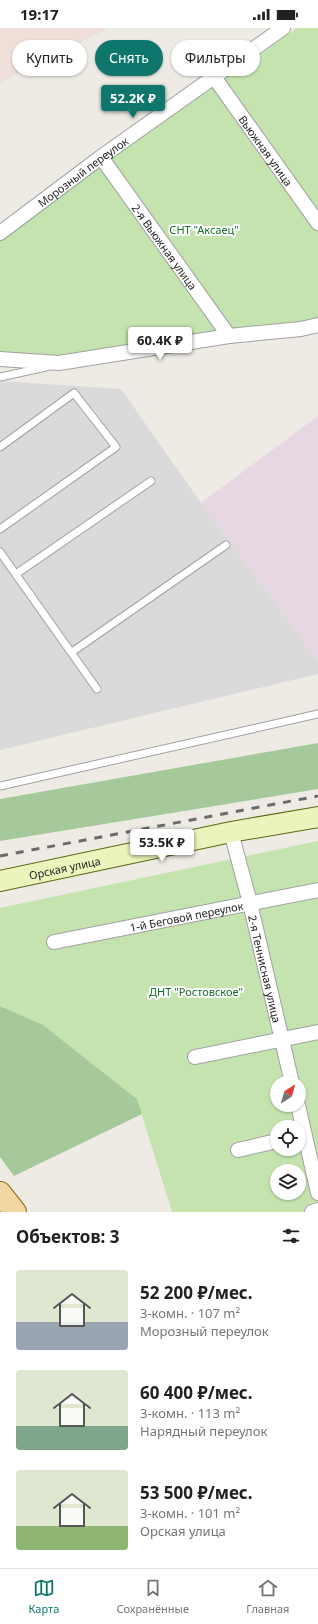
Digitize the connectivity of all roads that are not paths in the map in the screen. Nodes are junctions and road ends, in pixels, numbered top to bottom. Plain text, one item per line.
1 (283, 28) edge
2 (214, 77) junction
3 (101, 157) junction
4 (318, 223) edge
5 (0, 233) edge
6 (318, 325) edge
7 (229, 336) junction
8 (0, 359) edge
9 (59, 363) junction
10 (0, 377) edge
11 (0, 447) edge
12 (151, 481) dead end
13 (0, 529) edge
14 (226, 545) dead end
15 (0, 552) edge
16 (16, 574) junction
17 (72, 652) junction
18 (97, 689) dead end
19 (318, 714) edge
20 (0, 786) edge
21 (318, 817) edge
22 (231, 832) junction
23 (0, 881) edge
24 (318, 890) edge
25 (250, 903) junction
26 (54, 942) dead end
27 (318, 1032) edge
28 (281, 1040) junction
29 (195, 1057) dead end
30 (290, 1076) edge
31 (300, 1112) edge
32 (308, 1135) edge
33 (270, 1143) edge
34 (238, 1150) dead end
35 (0, 1193) edge
36 (318, 1193) edge
37 (318, 1210) edge
38 (15, 1212) edge
39 (312, 1212) edge

1 - 2 street, Морозный переулок
2 - 3 street, Морозный переулок
2 - 4 street, Вьюжная улица
3 - 5 street, Морозный переулок
3 - 7 street, 2-я Вьюжная улица
6 - 7 street
7 - 9 street
8 - 9 street
9 - 10 lane
11 - 13 lane
12 - 16 lane
14 - 17 lane
15 - 16 lane
16 - 17 lane
17 - 18 lane
19 - 20 lane
21 - 22 main road, Орская улица
22 - 23 main road, Орская улица
22 - 25 street, 2-я Теннисная улица
24 - 25 street, 1-й Беговой переулок
25 - 26 street, 1-й Беговой переулок
25 - 28 street, 2-я Теннисная улица
27 - 28 street
28 - 29 street
28 - 30 street, 2-я Теннисная улица
31 - 32 street
32 - 36 street
33 - 34 street
35 - 38 main road
37 - 39 street

